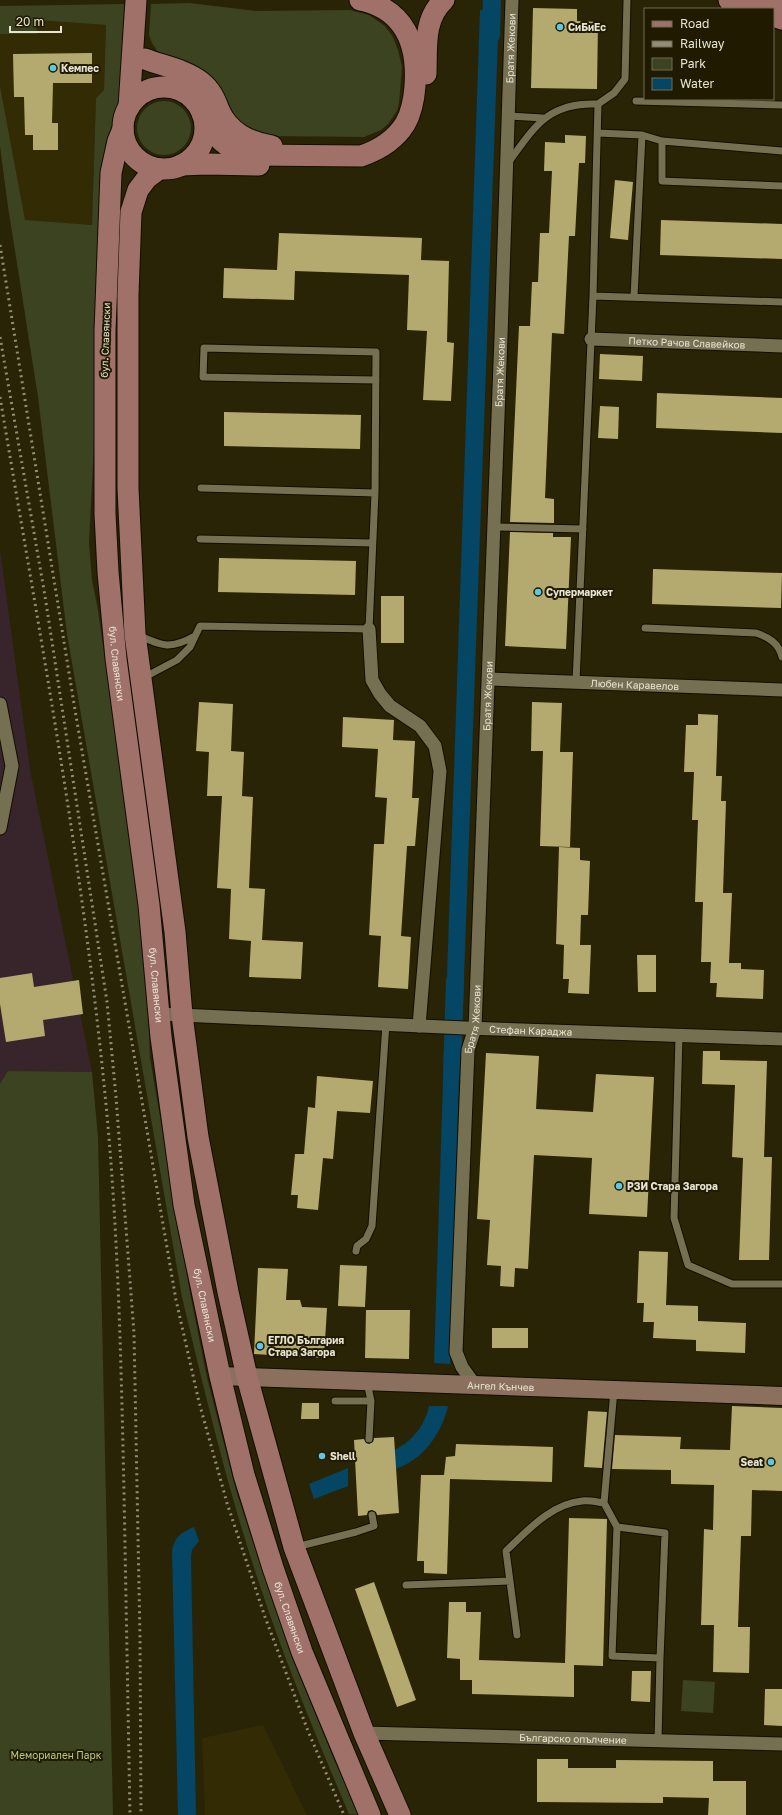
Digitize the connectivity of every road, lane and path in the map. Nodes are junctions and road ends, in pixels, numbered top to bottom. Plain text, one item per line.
1 (136, 0) edge
2 (360, 0) edge
3 (444, 0) edge
4 (512, 0) edge
5 (628, 0) edge
6 (729, 0) edge
7 (737, 0) edge
8 (782, 2) edge
9 (756, 8) edge
10 (135, 33) junction
11 (145, 59) junction
12 (178, 89) junction
13 (636, 101) dead end
14 (598, 104) junction
15 (782, 104) edge
16 (128, 107) junction
17 (202, 113) junction
18 (509, 116) junction
19 (543, 118) junction
20 (123, 129) junction
21 (598, 132) junction
22 (642, 135) junction
23 (662, 140) junction
24 (782, 151) edge
25 (340, 156) junction
26 (508, 164) junction
27 (182, 165) junction
28 (159, 169) junction
29 (782, 186) edge
30 (593, 296) junction
31 (634, 298) junction
32 (782, 302) edge
33 (591, 339) junction
34 (782, 346) edge
35 (376, 380) junction
36 (200, 488) dead end
37 (375, 493) junction
38 (494, 527) junction
39 (583, 529) junction
40 (200, 540) dead end
41 (372, 543) junction
42 (645, 628) dead end
43 (370, 630) junction
44 (136, 634) junction
45 (195, 636) junction
46 (782, 657) edge
47 (141, 679) junction
48 (489, 679) junction
49 (576, 682) junction
50 (782, 690) edge
51 (0, 704) edge
52 (0, 828) edge
53 (159, 1014) junction
54 (182, 1015) junction
55 (386, 1024) junction
56 (419, 1026) junction
57 (470, 1028) junction
58 (679, 1036) junction
59 (782, 1039) edge
60 (356, 1251) dead end
61 (782, 1284) edge
62 (220, 1376) junction
63 (247, 1377) junction
64 (367, 1381) junction
65 (475, 1385) junction
66 (614, 1390) junction
67 (782, 1396) edge
68 (336, 1400) dead end
69 (371, 1401) junction
70 (369, 1439) dead end
71 (604, 1503) junction
72 (372, 1515) dead end
73 (617, 1527) junction
74 (294, 1547) junction
75 (510, 1581) junction
76 (406, 1585) dead end
77 (517, 1635) dead end
78 (660, 1658) junction
79 (364, 1733) junction
80 (658, 1741) junction
81 (782, 1744) edge
82 (370, 1815) edge
83 (400, 1815) edge

1 - 10 main road
2 - 25 main road
3 - 27 main road
4 - 18 street, Братя Жекови
5 - 14 lane
6 - 7 main road
7 - 8 main road
7 - 9 main road
10 - 11 main road
10 - 16 main road
11 - 12 main road
11 - 25 main road
12 - 16 main road
12 - 17 main road
13 - 15 lane
14 - 19 lane
14 - 21 lane
16 - 20 main road
17 - 25 main road
17 - 27 main road
18 - 19 lane
18 - 26 street, Братя Жекови
19 - 26 lane
20 - 28 main road
20 - 53 main road, бул. Славянски
21 - 22 lane
21 - 30 lane
22 - 23 lane
22 - 31 lane
23 - 24 lane
23 - 29 lane
26 - 38 street, Братя Жекови
27 - 28 main road
28 - 44 main road
30 - 31 lane
30 - 33 lane
31 - 32 lane
33 - 34 street, Петко Рачов Славейков
33 - 39 lane
35 - 35 lane
35 - 37 lane
36 - 37 lane
37 - 41 lane
38 - 39 lane
38 - 48 street, Братя Жекови
39 - 49 lane
40 - 41 lane
41 - 43 lane
42 - 46 lane
43 - 45 lane
43 - 56 street
44 - 45 lane
44 - 47 main road
45 - 47 lane
47 - 54 main road
48 - 49 street, Любен Каравелов
48 - 57 street, Братя Жекови
49 - 50 street, Любен Каравелов
51 - 52 street
53 - 54 street, Стефан Караджа
53 - 62 main road, бул. Славянски
54 - 55 street, Стефан Караджа
54 - 63 main road
55 - 56 street, Стефан Караджа
55 - 60 lane
56 - 57 street, Стефан Караджа
57 - 58 street, Стефан Караджа
57 - 65 street, Братя Жекови
58 - 59 street, Стефан Караджа
58 - 61 lane
62 - 63 street, Ангел Кънчев
62 - 82 main road, бул. Славянски
63 - 64 street, Ангел Кънчев
63 - 74 main road
64 - 65 street, Ангел Кънчев
64 - 69 lane
65 - 66 street, Ангел Кънчев
66 - 67 street, Ангел Кънчев
66 - 71 lane
68 - 69 lane
69 - 70 lane
71 - 73 lane
71 - 75 lane
72 - 74 lane
73 - 78 lane
73 - 78 lane
74 - 79 main road
75 - 76 lane
75 - 77 lane
78 - 80 lane
79 - 80 street, Българско опълчение
79 - 83 main road
80 - 81 street, Българско опълчение

